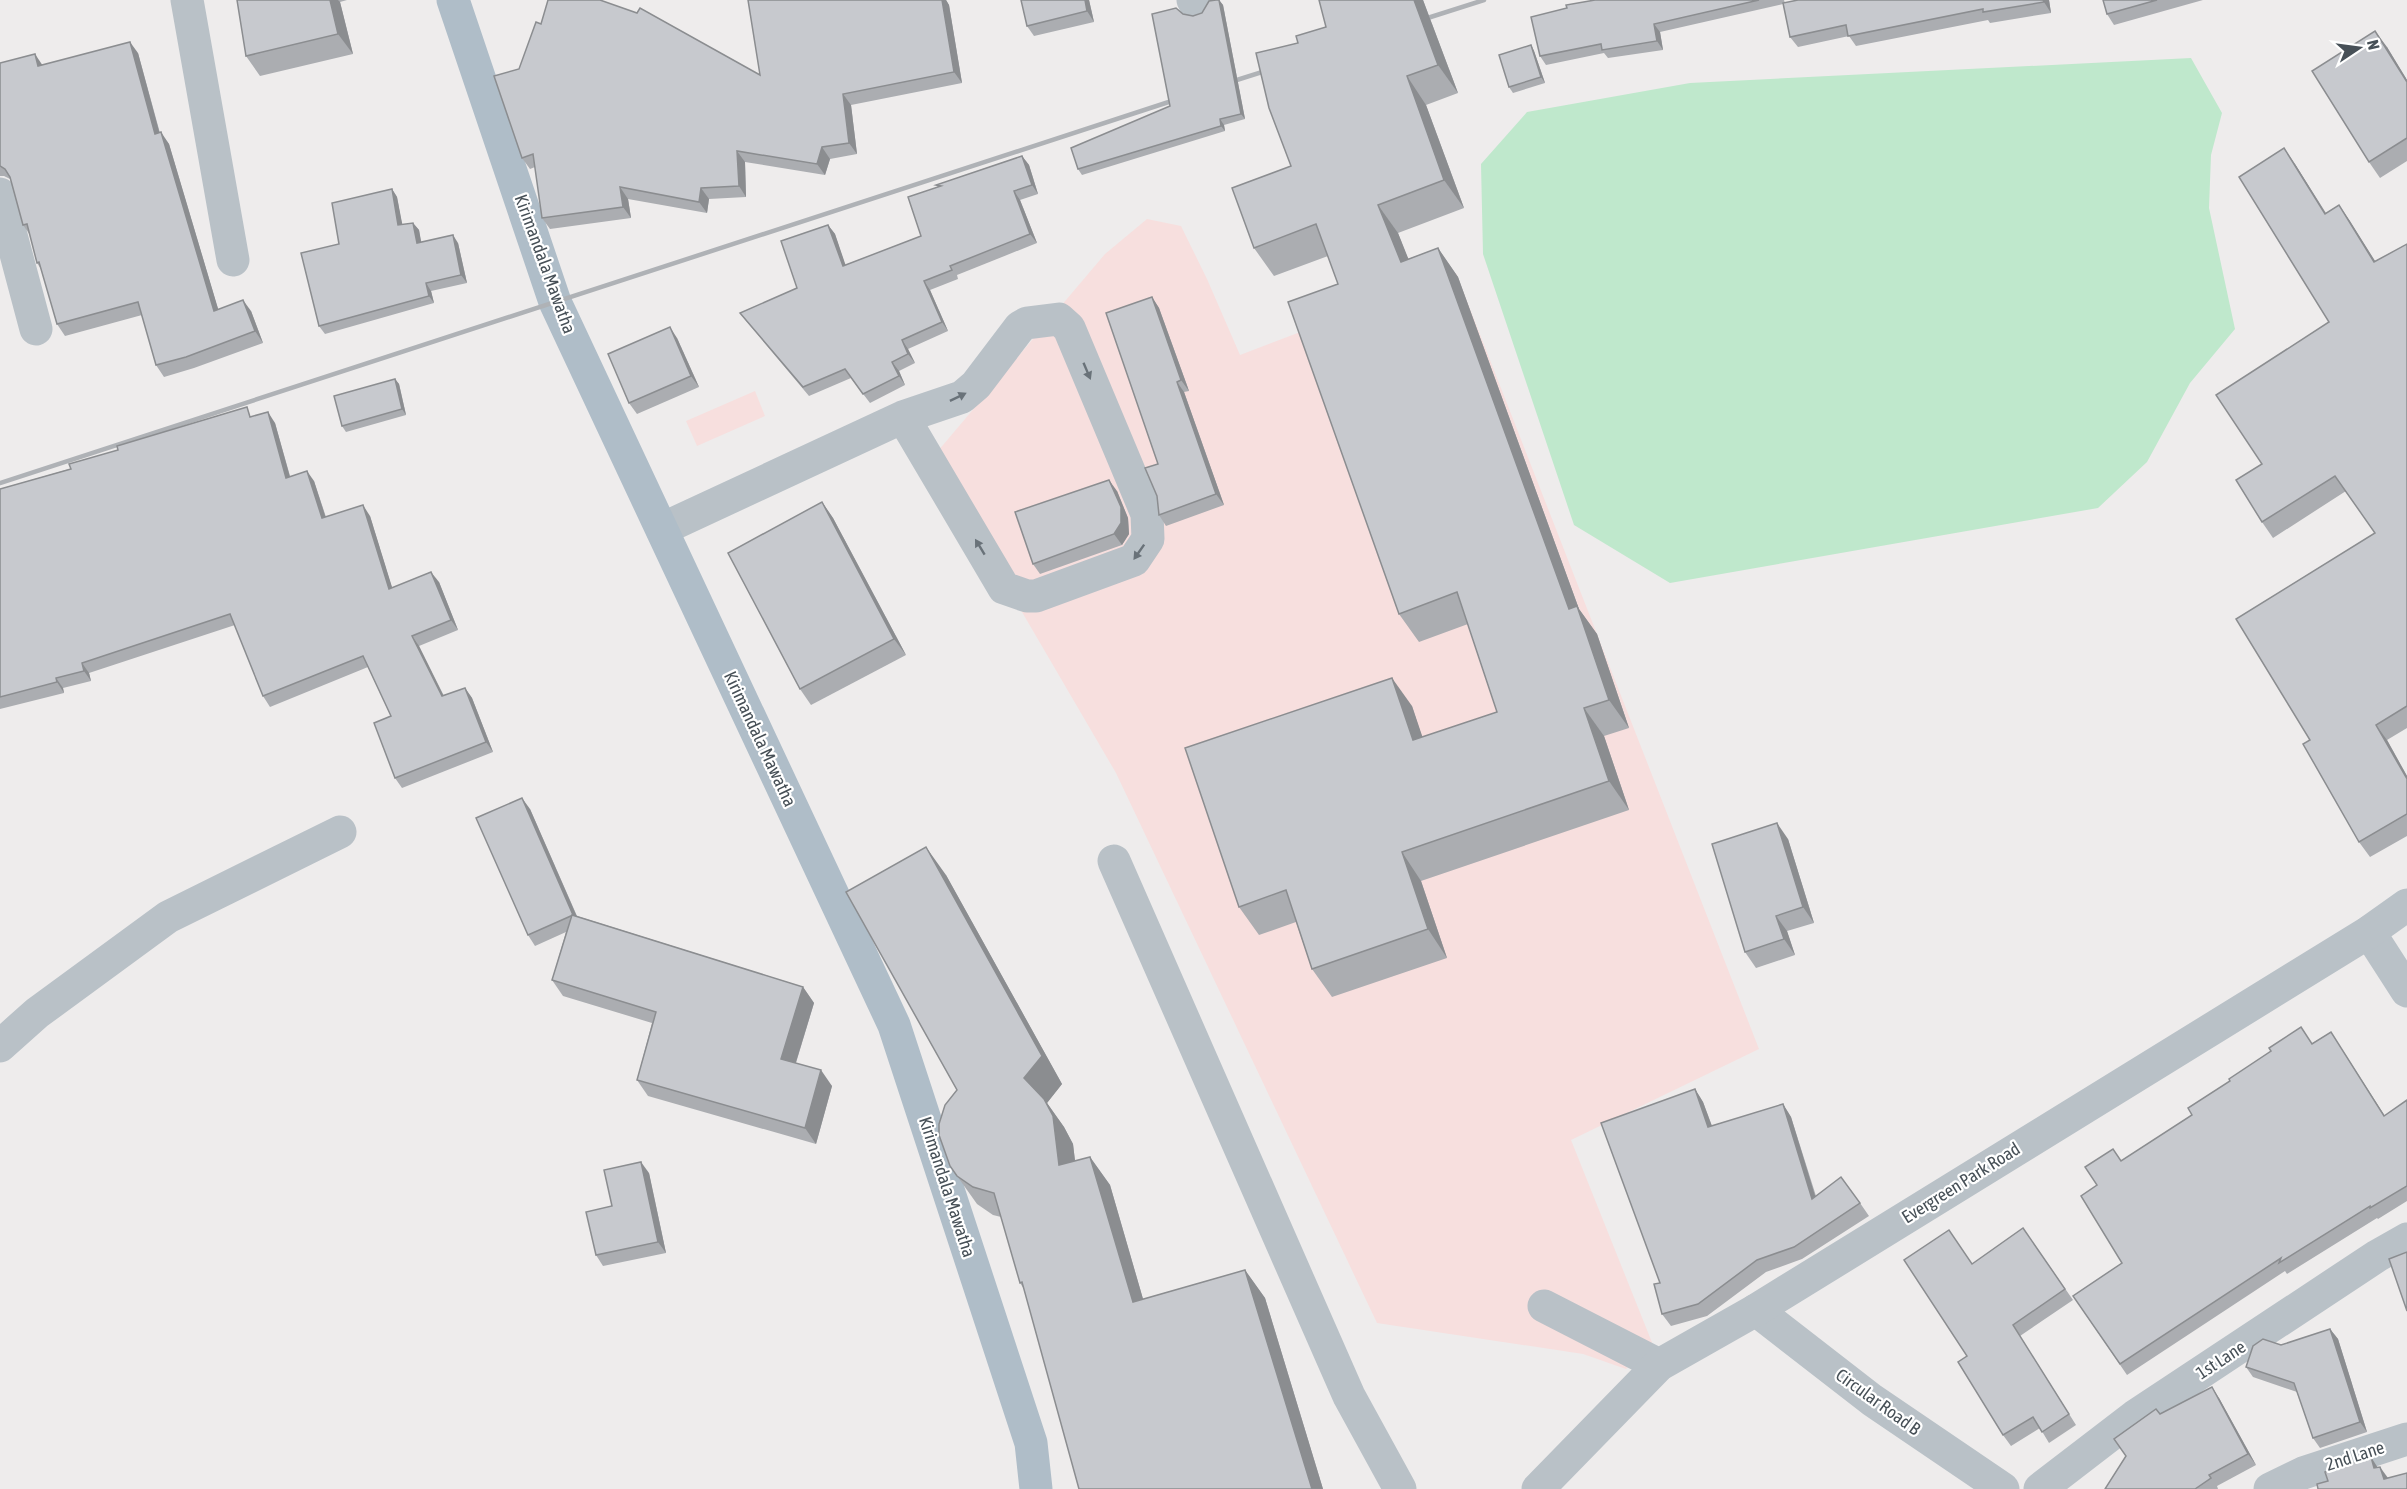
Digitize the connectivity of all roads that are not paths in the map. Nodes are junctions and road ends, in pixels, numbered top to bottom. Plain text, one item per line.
1 (187, 0) edge
2 (453, 0) edge
3 (0, 194) edge
4 (233, 260) dead end
5 (36, 329) dead end
6 (903, 417) junction
7 (662, 529) junction
8 (340, 832) dead end
9 (1114, 861) dead end
10 (2407, 905) edge
11 (2369, 932) junction
12 (2407, 992) edge
13 (0, 1046) edge
14 (2407, 1239) edge
15 (1544, 1306) dead end
16 (1756, 1310) junction
17 (1659, 1365) junction
18 (2407, 1439) edge
19 (1036, 1489) edge
20 (1400, 1489) edge
21 (1539, 1489) edge
22 (2003, 1489) edge
23 (2040, 1489) edge
24 (2270, 1489) edge

1 - 4 street
2 - 7 main road, Kirimandala Mawatha
3 - 5 street
6 -> 6 street
6 - 7 street
7 - 19 main road, Kirimandala Mawatha
8 - 13 street
9 - 20 street
10 - 11 street, Evergreen Park Road
11 - 12 street
11 - 16 street, Evergreen Park Road
14 - 23 street, 1st Lane
15 - 17 street
16 - 17 street, Evergreen Park Road
16 - 22 street, Circular Road B
17 - 21 street, Evergreen Park Road
18 - 24 street, 2nd Lane

